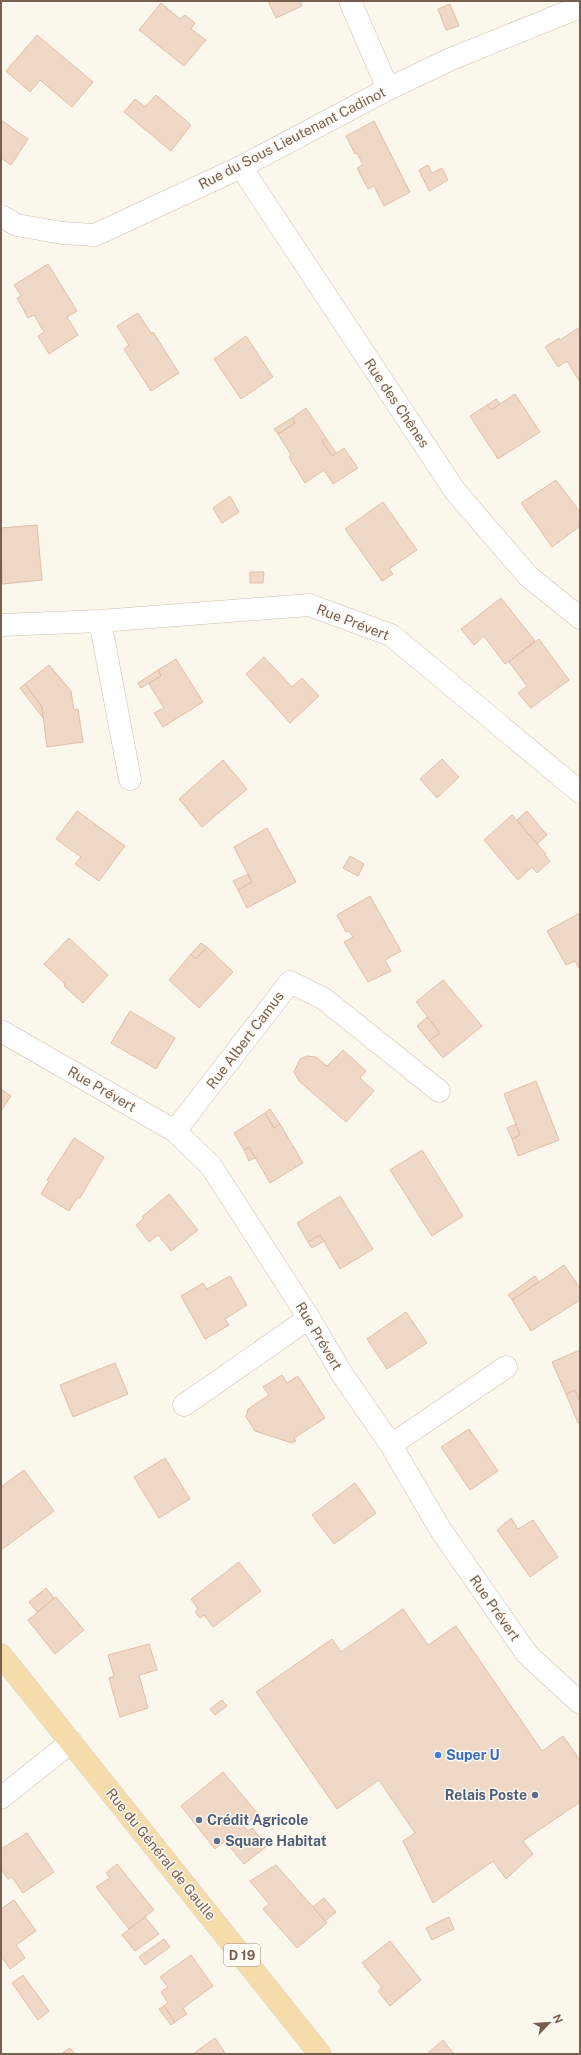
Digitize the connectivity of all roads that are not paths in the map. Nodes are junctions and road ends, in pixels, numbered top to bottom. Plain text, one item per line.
1 (350, 1) edge
2 (580, 6) edge
3 (388, 89) junction
4 (240, 167) junction
5 (1, 216) edge
6 (580, 618) edge
7 (100, 621) junction
8 (1, 625) edge
9 (130, 779) dead end
10 (579, 790) edge
11 (1, 1031) edge
12 (439, 1091) dead end
13 (175, 1131) junction
14 (309, 1318) junction
15 (506, 1367) dead end
16 (184, 1405) dead end
17 (391, 1446) junction
18 (1, 1655) edge
19 (580, 1703) edge
20 (72, 1742) junction
21 (1, 1798) edge
22 (320, 2054) edge

1 - 3 street
2 - 3 street, Rue du Sous Lieutenant Cadinot
3 - 4 street, Rue du Sous Lieutenant Cadinot
4 - 5 street, Rue du Sous Lieutenant Cadinot
4 - 6 street, Rue des Chênes
7 - 8 street, Rue Prévert
7 - 9 street
7 - 10 street, Rue Prévert
11 - 13 street, Rue Prévert
12 - 13 street, Rue Albert Camus
13 - 14 street, Rue Prévert
14 - 16 street
14 - 17 street, Rue Prévert
15 - 17 street
17 - 19 street, Rue Prévert
18 - 20 main road, Rue du Général de Gaulle / D 19
20 - 21 street
20 - 22 main road, Rue du Général de Gaulle / D 19

